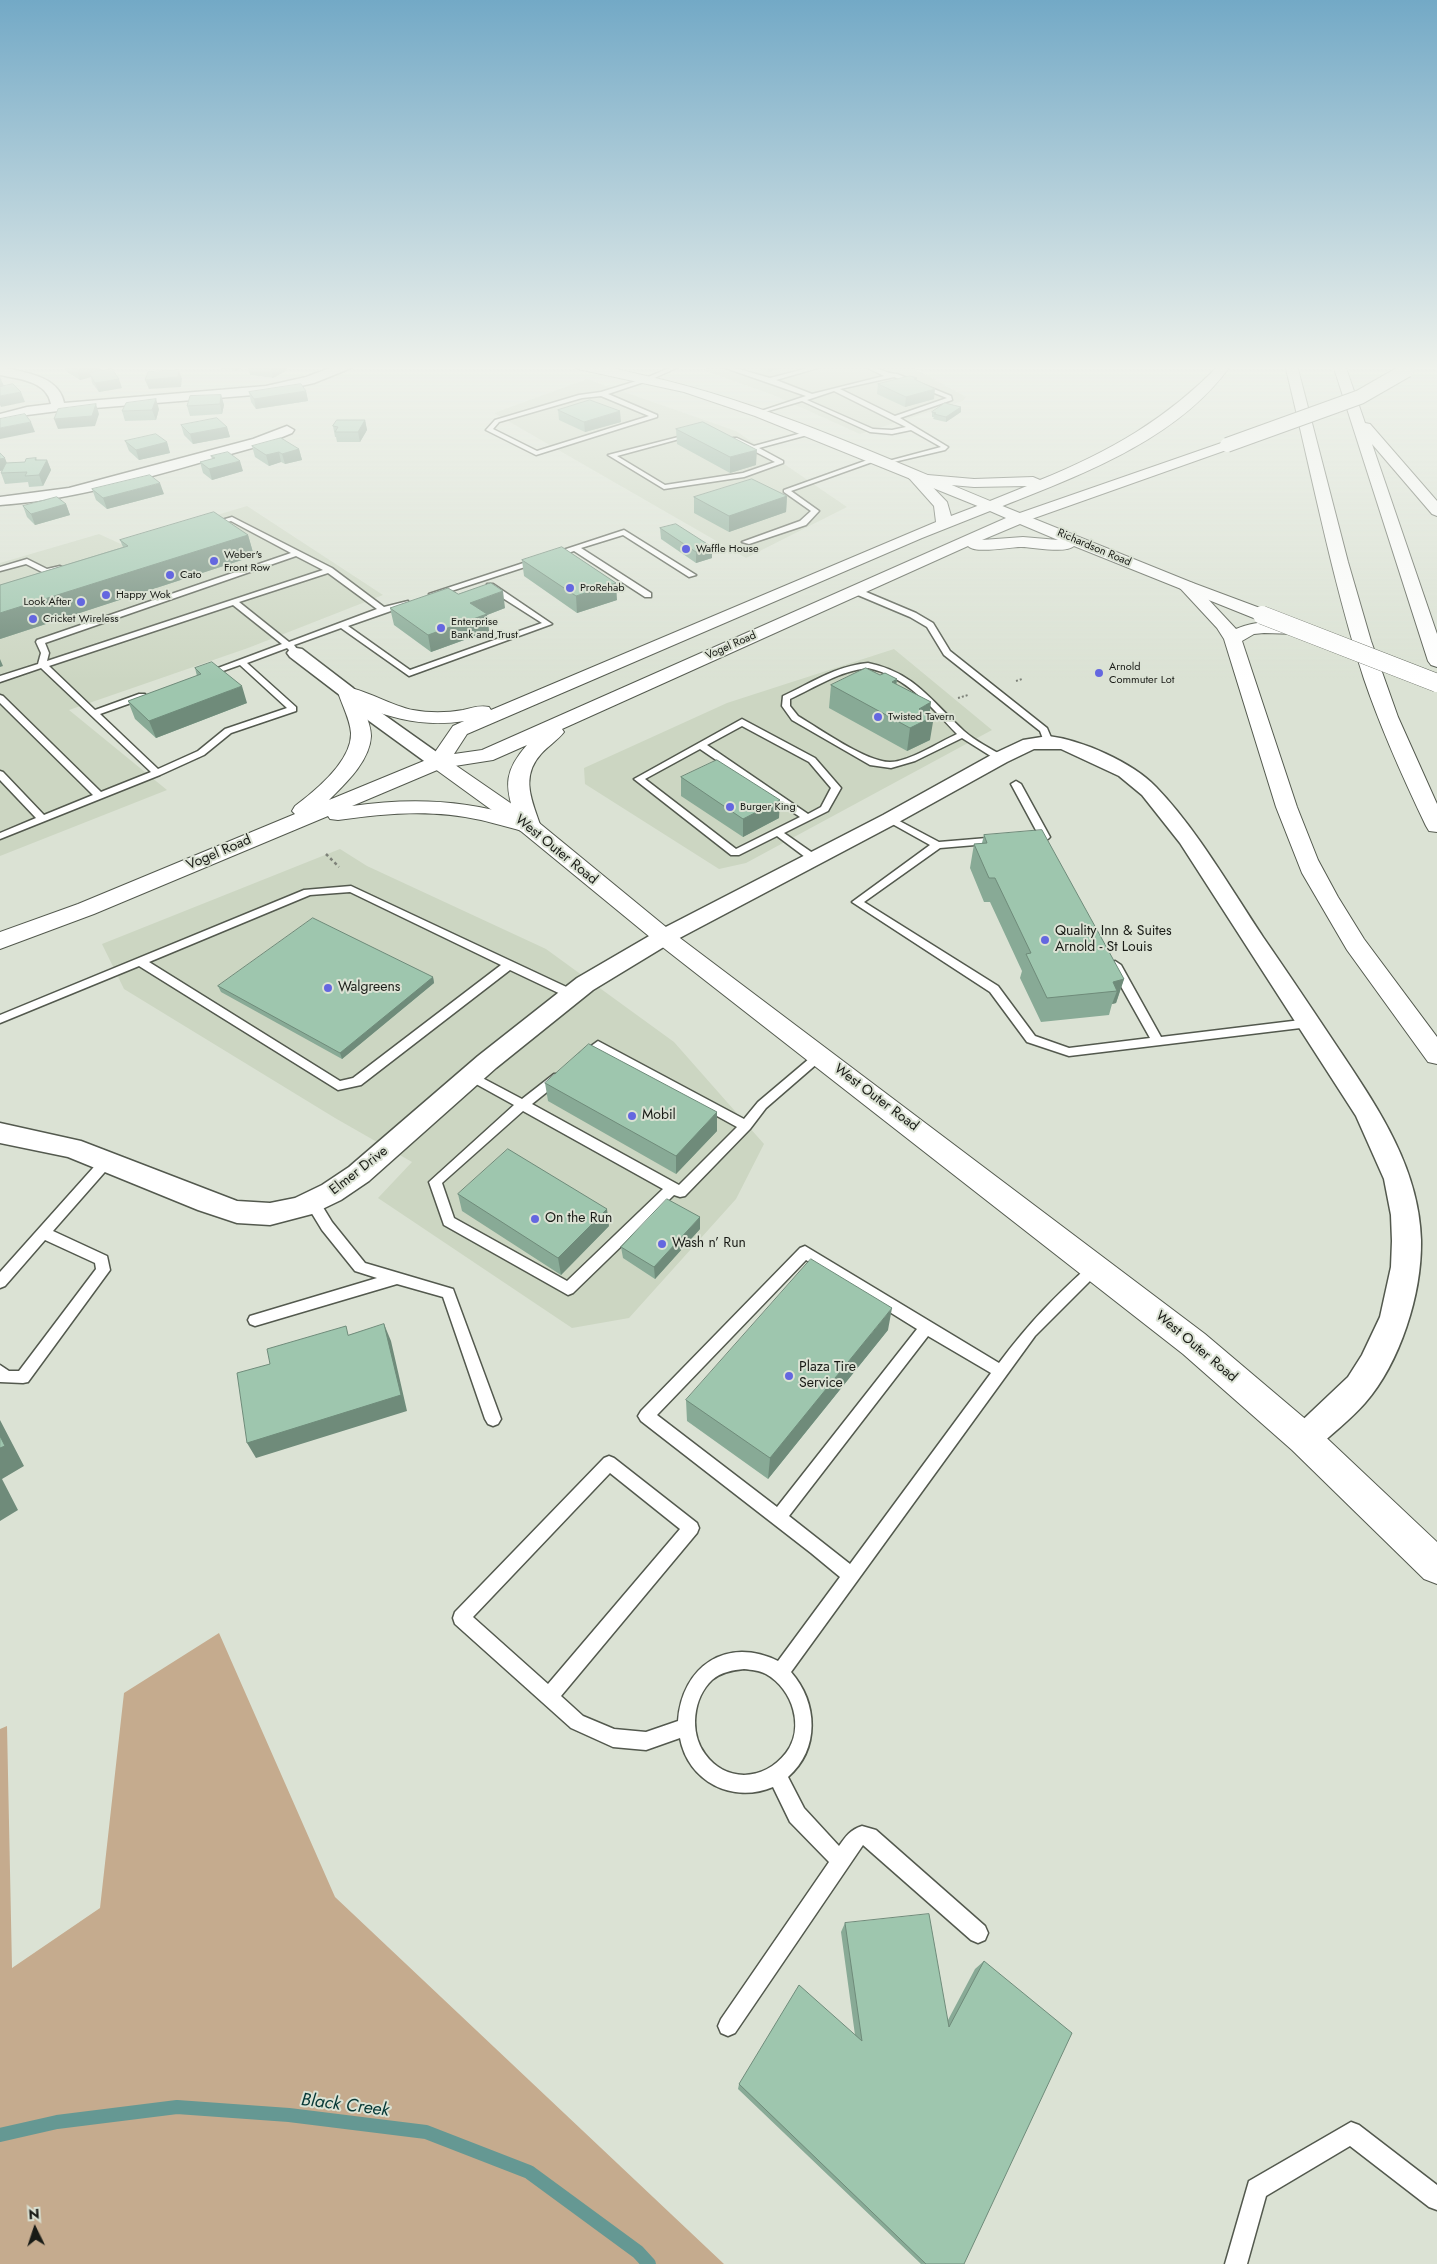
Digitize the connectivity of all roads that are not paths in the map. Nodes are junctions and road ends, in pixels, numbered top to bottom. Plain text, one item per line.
1 (150, 471) edge
2 (637, 471) edge
3 (756, 471) edge
4 (851, 471) edge
5 (899, 471) edge
6 (1075, 471) edge
7 (1154, 471) edge
8 (1318, 471) edge
9 (1374, 471) edge
10 (1403, 471) edge
11 (916, 478) junction
12 (1057, 479) junction
13 (0, 501) edge
14 (990, 506) junction
15 (1437, 511) edge
16 (1020, 518) junction
17 (944, 525) junction
18 (204, 527) edge
19 (746, 542) dead end
20 (1091, 546) junction
21 (575, 548) junction
22 (947, 549) junction
23 (297, 553) junction
24 (64, 567) edge
25 (0, 569) edge
26 (329, 570) junction
27 (692, 575) dead end
28 (479, 579) junction
29 (1187, 587) junction
30 (856, 591) junction
31 (648, 595) dead end
32 (427, 596) edge
33 (233, 602) junction
34 (409, 602) edge
35 (383, 610) junction
36 (1264, 621) junction
37 (342, 625) junction
38 (1233, 639) junction
39 (292, 649) junction
40 (1437, 661) edge
41 (241, 662) junction
42 (42, 664) junction
43 (195, 678) edge
44 (0, 679) edge
45 (1437, 683) edge
46 (347, 692) junction
47 (548, 692) junction
48 (149, 694) edge
49 (0, 698) edge
50 (94, 713) junction
51 (579, 714) junction
52 (963, 734) junction
53 (1048, 742) junction
54 (700, 745) junction
55 (1000, 758) junction
56 (438, 762) junction
57 (157, 773) junction
58 (0, 774) edge
59 (1016, 784) dead end
60 (99, 796) junction
61 (806, 817) junction
62 (42, 819) junction
63 (890, 819) junction
64 (1437, 826) edge
65 (530, 827) junction
66 (280, 828) junction
67 (777, 832) junction
68 (0, 836) edge
69 (937, 845) junction
70 (813, 858) junction
71 (664, 936) junction
72 (0, 941) edge
73 (1111, 956) edge
74 (139, 961) junction
75 (509, 965) junction
76 (571, 994) junction
77 (0, 1019) edge
78 (1309, 1023) junction
79 (1158, 1042) junction
80 (820, 1056) junction
81 (1437, 1056) edge
82 (471, 1076) junction
83 (522, 1105) junction
84 (746, 1126) junction
85 (0, 1133) edge
86 (106, 1162) junction
87 (672, 1188) junction
88 (313, 1203) junction
89 (43, 1233) junction
90 (1097, 1267) junction
91 (396, 1278) junction
92 (0, 1282) edge
93 (256, 1320) dead end
94 (927, 1327) junction
95 (0, 1371) edge
96 (1002, 1372) junction
97 (493, 1419) dead end
98 (1304, 1439) junction
99 (778, 1518) junction
100 (1437, 1566) edge
101 (851, 1576) junction
102 (780, 1673) junction
103 (548, 1697) junction
104 (685, 1727) junction
105 (777, 1776) junction
106 (841, 1861) junction
107 (978, 1933) dead end
108 (728, 2026) dead end
109 (1437, 2199) edge
110 (1236, 2264) edge

1 - 13 street
2 - 3 lane
4 - 19 lane
5 - 11 main road, Richardson Road
6 - 12 main road
7 - 16 main road, Vogel Road, bridge
8 - 64 main road
9 - 40 main road
10 - 15 main road
11 - 12 main road
11 - 14 main road, Richardson Road
11 - 17 main road
12 - 14 main road
14 - 16 main road, Richardson Road
14 - 17 main road
16 - 20 main road, Richardson Road
16 - 22 main road, Vogel Road
17 - 47 main road
18 - 23 lane
20 - 22 main road
20 - 29 main road, Richardson Road
21 - 27 lane
21 - 28 lane
21 - 31 lane
22 - 30 main road, Vogel Road
23 - 26 lane
23 - 42 lane
24 - 25 lane
26 - 33 lane
26 - 35 lane
28 - 32 lane
28 - 37 lane
29 - 36 main road, Richardson Road
29 - 38 main road
30 - 51 main road, Vogel Road
30 - 53 lane
33 - 39 lane
33 - 42 lane
34 - 35 lane
35 - 37 lane
36 - 38 main road
36 - 45 main road, Richardson Road, bridge
37 - 39 lane
38 - 81 main road
39 - 41 lane
39 - 46 street, West Outer Road
41 - 43 lane
41 - 57 lane
42 - 44 lane
42 - 50 lane
46 - 47 main road
46 - 56 street, West Outer Road
46 - 66 main road
47 - 56 main road
48 - 50 lane
49 - 60 lane
50 - 57 lane
51 - 56 main road, Vogel Road
51 - 65 main road
52 - 52 lane
52 - 55 lane
53 - 55 street, Elmer Drive
53 - 78 street
54 - 61 lane
54 - 61 lane
54 - 67 lane
55 - 63 street, Elmer Drive
56 - 65 main road, West Outer Road
56 - 66 main road, Vogel Road
57 - 60 lane
58 - 62 lane
59 - 69 lane
60 - 62 lane
61 - 67 lane
62 - 68 lane
63 - 69 lane
63 - 70 street, Elmer Drive
65 - 66 main road
65 - 71 main road, West Outer Road
66 - 72 main road, Vogel Road
67 - 70 lane
69 - 79 lane
70 - 71 street, Elmer Drive
71 - 76 street, Elmer Drive
71 - 80 main road, West Outer Road
73 - 79 lane
74 - 75 lane
74 - 75 lane
74 - 77 lane
75 - 76 lane
76 - 82 street, Elmer Drive
78 - 79 lane
78 - 98 street
80 - 84 lane
80 - 90 main road, West Outer Road
82 - 83 lane
82 - 88 street, Elmer Drive
83 - 84 lane
83 - 87 lane
83 - 87 lane
84 - 87 lane
85 - 86 street, Elmer Drive
86 - 88 street, Elmer Drive
86 - 89 lane
88 - 91 lane
89 - 92 lane
89 - 95 lane
90 - 96 lane
90 - 98 main road, West Outer Road
91 - 93 lane
91 - 97 lane
94 - 96 lane
94 - 99 lane
94 - 99 lane
96 - 101 lane
98 - 100 main road, West Outer Road
99 - 101 lane
101 - 102 lane
102 - 104 lane
102 - 105 lane
103 - 103 lane
103 - 104 lane
104 - 105 lane
105 - 106 lane
106 - 107 lane
106 - 108 lane
109 - 110 lane

